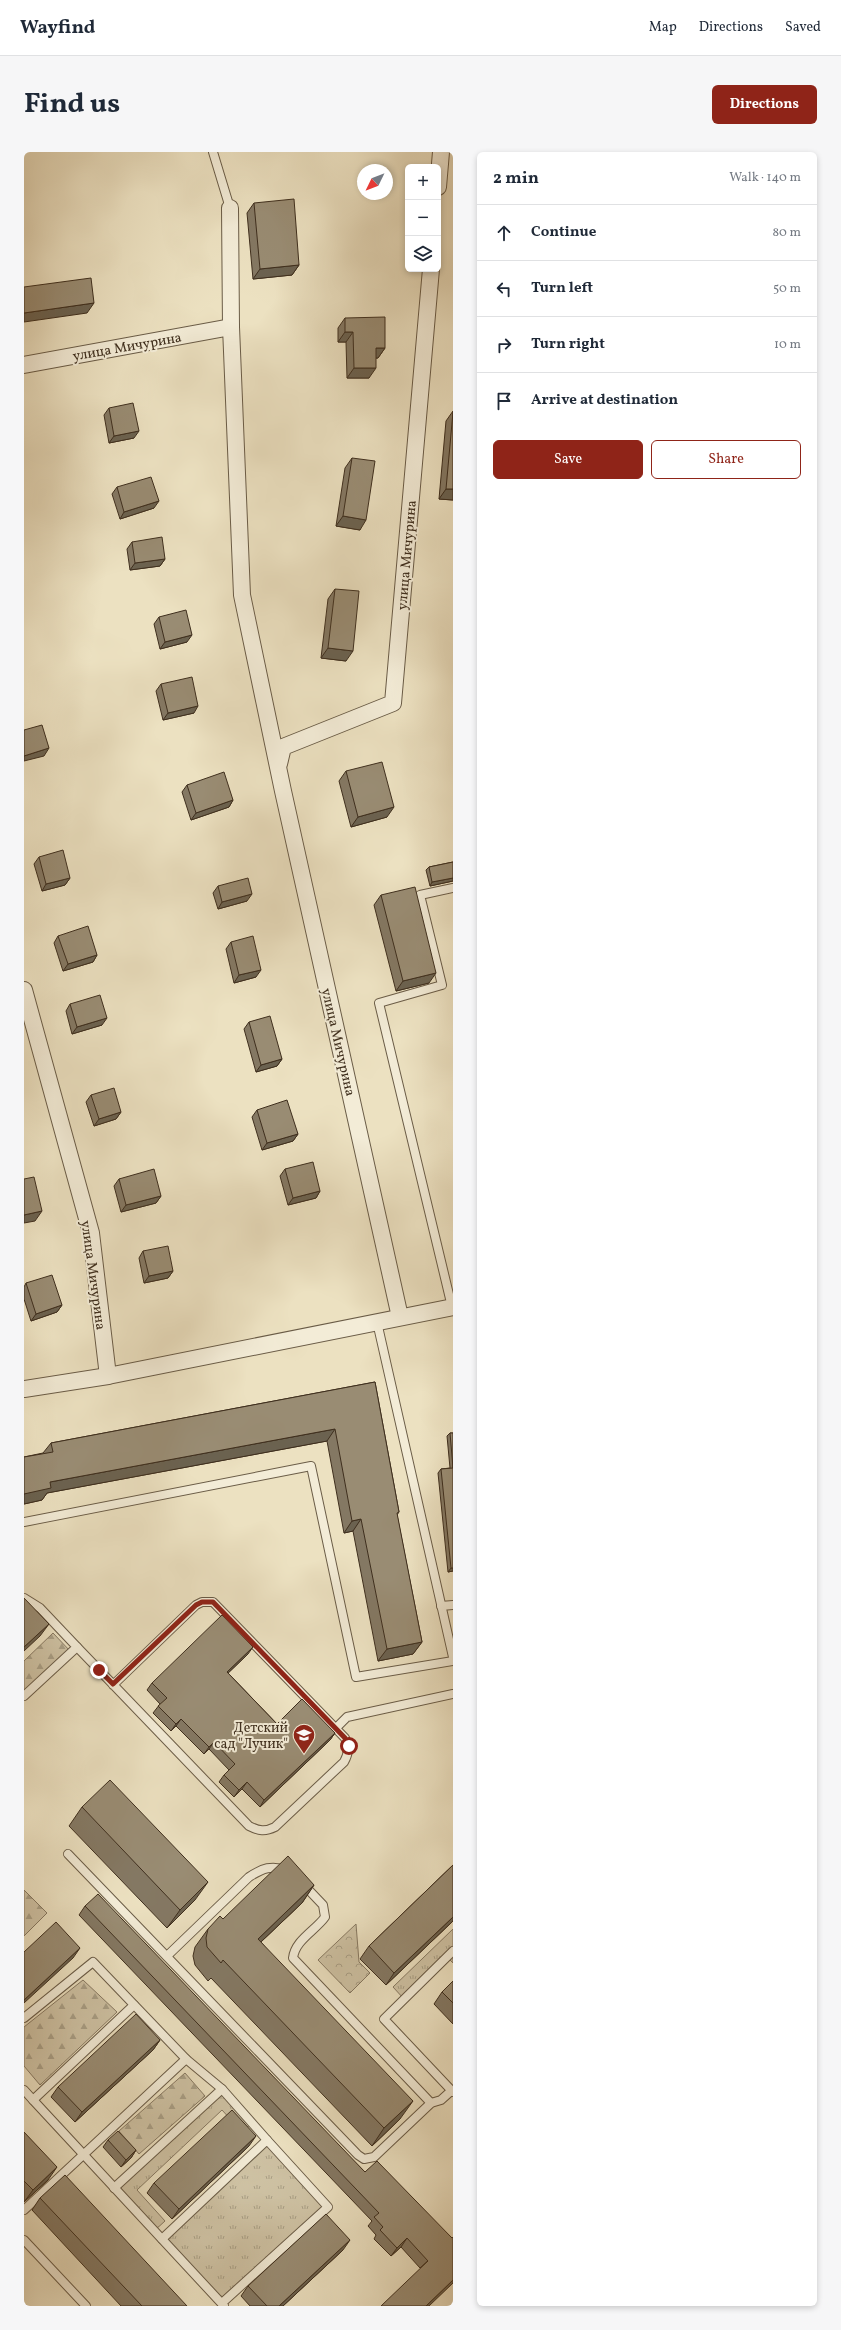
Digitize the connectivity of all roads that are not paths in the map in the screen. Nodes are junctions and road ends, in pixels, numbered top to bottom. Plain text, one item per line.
1 (213, 152) edge
2 (441, 152) edge
3 (440, 164) edge
4 (230, 208) joint
5 (431, 272) edge
6 (231, 327) junction
7 (24, 365) edge
8 (279, 766) junction
9 (453, 888) edge
10 (24, 990) edge
11 (453, 1307) edge
12 (400, 1317) junction
13 (377, 1322) junction
14 (108, 1376) junction
15 (24, 1389) edge
16 (24, 1522) edge
17 (24, 1598) edge
18 (453, 1605) edge
19 (441, 1606) junction
20 (77, 1647) junction
21 (453, 1657) edge
22 (453, 1661) edge
23 (113, 1684) junction
24 (453, 1694) edge
25 (24, 1696) edge
26 (336, 1728) junction
27 (68, 1854) dead end
28 (453, 1951) edge
29 (167, 1956) junction
30 (134, 2005) junction
31 (24, 2018) edge
32 (186, 2059) junction
33 (222, 2089) junction
34 (24, 2090) edge
35 (452, 2092) edge
36 (33, 2100) junction
37 (431, 2103) junction
38 (268, 2140) junction
39 (84, 2154) junction
40 (114, 2188) junction
41 (24, 2210) edge
42 (162, 2239) junction
43 (24, 2240) edge
44 (223, 2305) edge
45 (86, 2306) edge

1 - 4 lane
2 - 3 street
4 - 6 street, улица Мичурина
5 - 8 street, улица Мичурина
6 - 7 street, улица Мичурина
6 - 8 street, улица Мичурина
8 - 12 street, улица Мичурина
9 - 11 lane
10 - 14 street, улица Мичурина
11 - 12 street
12 - 13 street
13 - 14 street
13 - 19 lane
14 - 15 street
16 - 22 lane
17 - 20 lane
18 - 19 lane
19 - 21 lane
20 - 23 lane
20 - 25 lane
23 - 26 lane
23 - 26 lane
24 - 26 lane
27 - 29 lane
28 - 35 lane
29 - 37 lane
29 - 37 lane
30 - 31 lane
30 - 32 lane
30 - 36 lane
32 - 33 lane
32 - 39 lane
33 - 38 lane
33 - 40 lane
34 - 36 lane
35 - 37 lane
36 - 39 lane
38 - 42 lane
38 - 44 lane
39 - 40 lane
39 - 41 lane
40 - 42 lane
42 - 44 lane
43 - 45 lane

